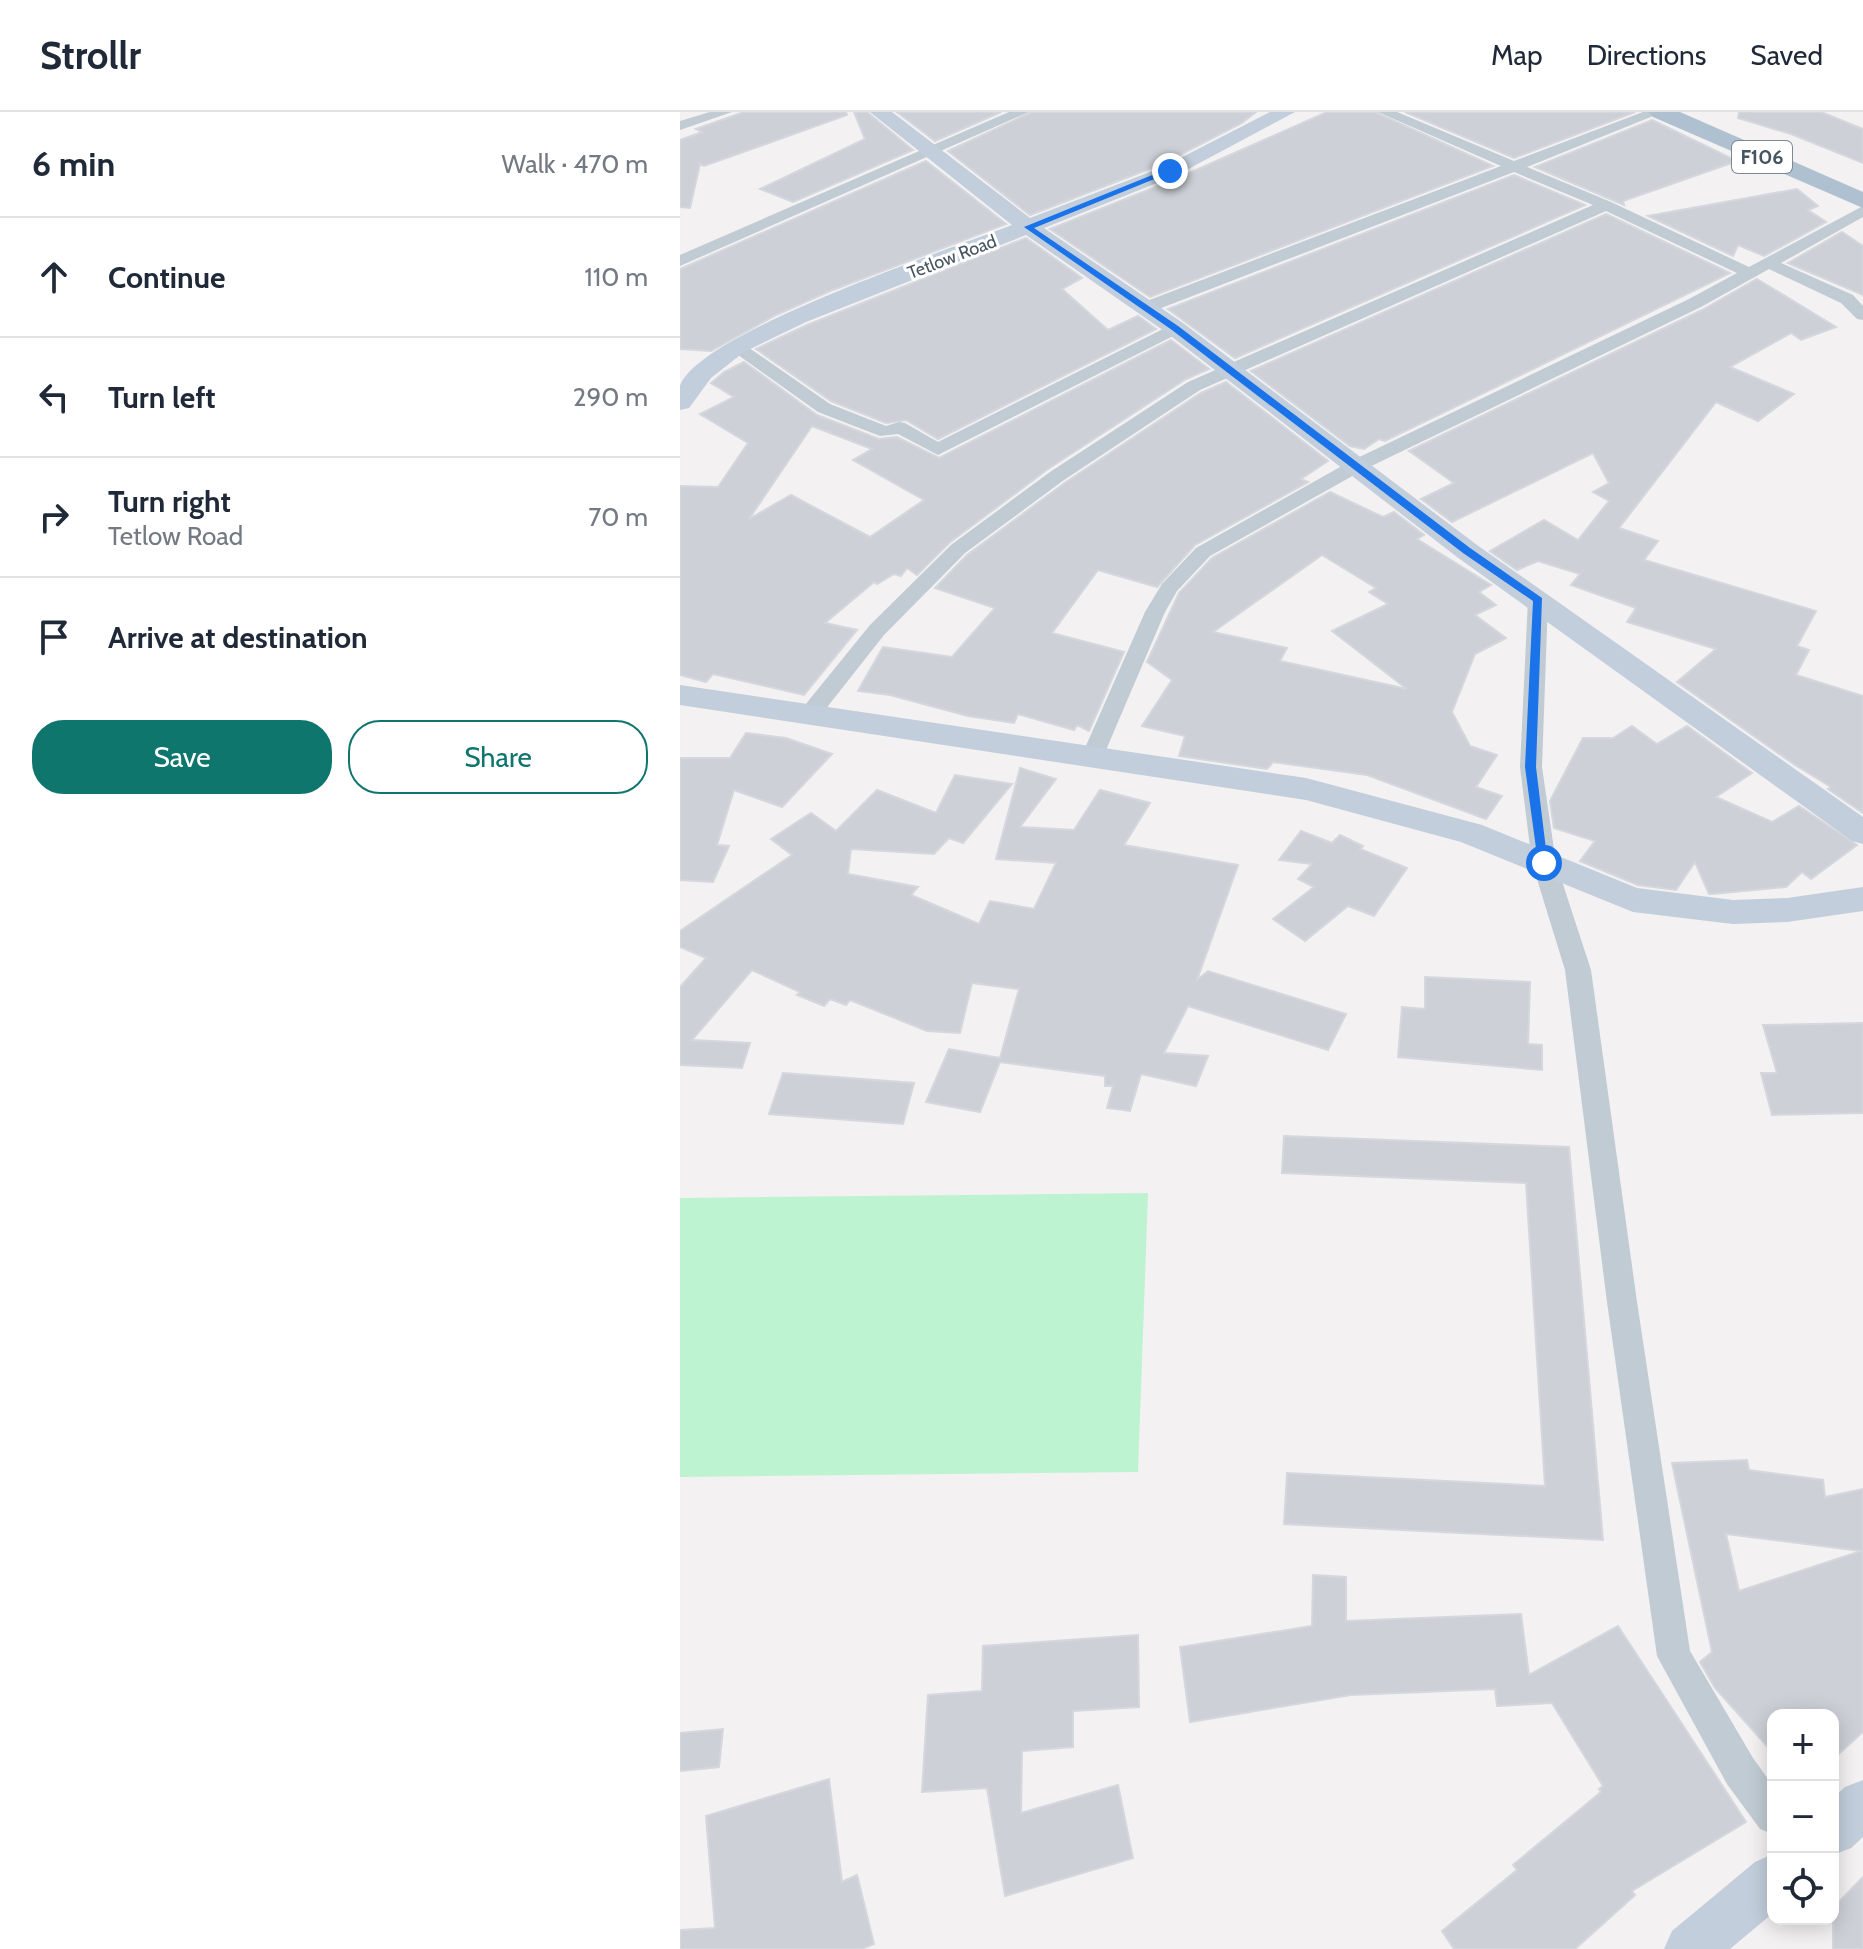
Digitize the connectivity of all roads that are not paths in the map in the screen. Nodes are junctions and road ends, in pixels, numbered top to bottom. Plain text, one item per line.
1 (725, 112) edge
2 (880, 112) edge
3 (1022, 112) edge
4 (1285, 112) edge
5 (1385, 112) edge
6 (1658, 112) edge
7 (1689, 112) edge
8 (680, 126) edge
9 (930, 151) junction
10 (1513, 166) junction
11 (1863, 181) edge
12 (1863, 201) edge
13 (1606, 205) junction
14 (1863, 211) edge
15 (1028, 227) junction
16 (680, 261) edge
17 (1768, 263) junction
18 (1749, 273) junction
19 (1145, 308) junction
20 (1863, 315) edge
21 (1175, 328) junction
22 (736, 347) junction
23 (1228, 368) junction
24 (680, 403) edge
25 (1356, 466) junction
26 (1538, 600) junction
27 (680, 695) edge
28 (809, 715) junction
29 (1092, 757) junction
30 (1863, 833) edge
31 (1544, 863) junction
32 (1863, 899) edge
33 (1863, 1805) edge
34 (1767, 1808) edge
35 (1839, 1825) edge
36 (1767, 1887) edge
37 (1730, 1933) edge
38 (1690, 1949) edge

1 - 8 street
2 - 9 street
3 - 9 street
4 - 15 street, Tetlow Road
5 - 10 street
6 - 10 street
6 - 12 main road, F106
7 - 11 main road, F106
9 - 15 street
9 - 16 street
10 - 13 street
10 - 19 street
13 - 18 street
13 - 23 street
14 - 17 street
15 - 19 street
15 - 22 street, Tetlow Road
17 - 18 street
17 - 20 street
18 - 25 street
19 - 21 street
21 - 22 street
21 - 23 street
22 - 24 street, Tetlow Road
23 - 25 street
23 - 28 street
25 - 26 street
25 - 29 street
26 - 30 street
26 - 31 street
27 - 28 street
28 - 29 street
29 - 31 street
31 - 32 street
31 - 34 street
33 - 35 street
36 - 37 street
37 - 38 street

